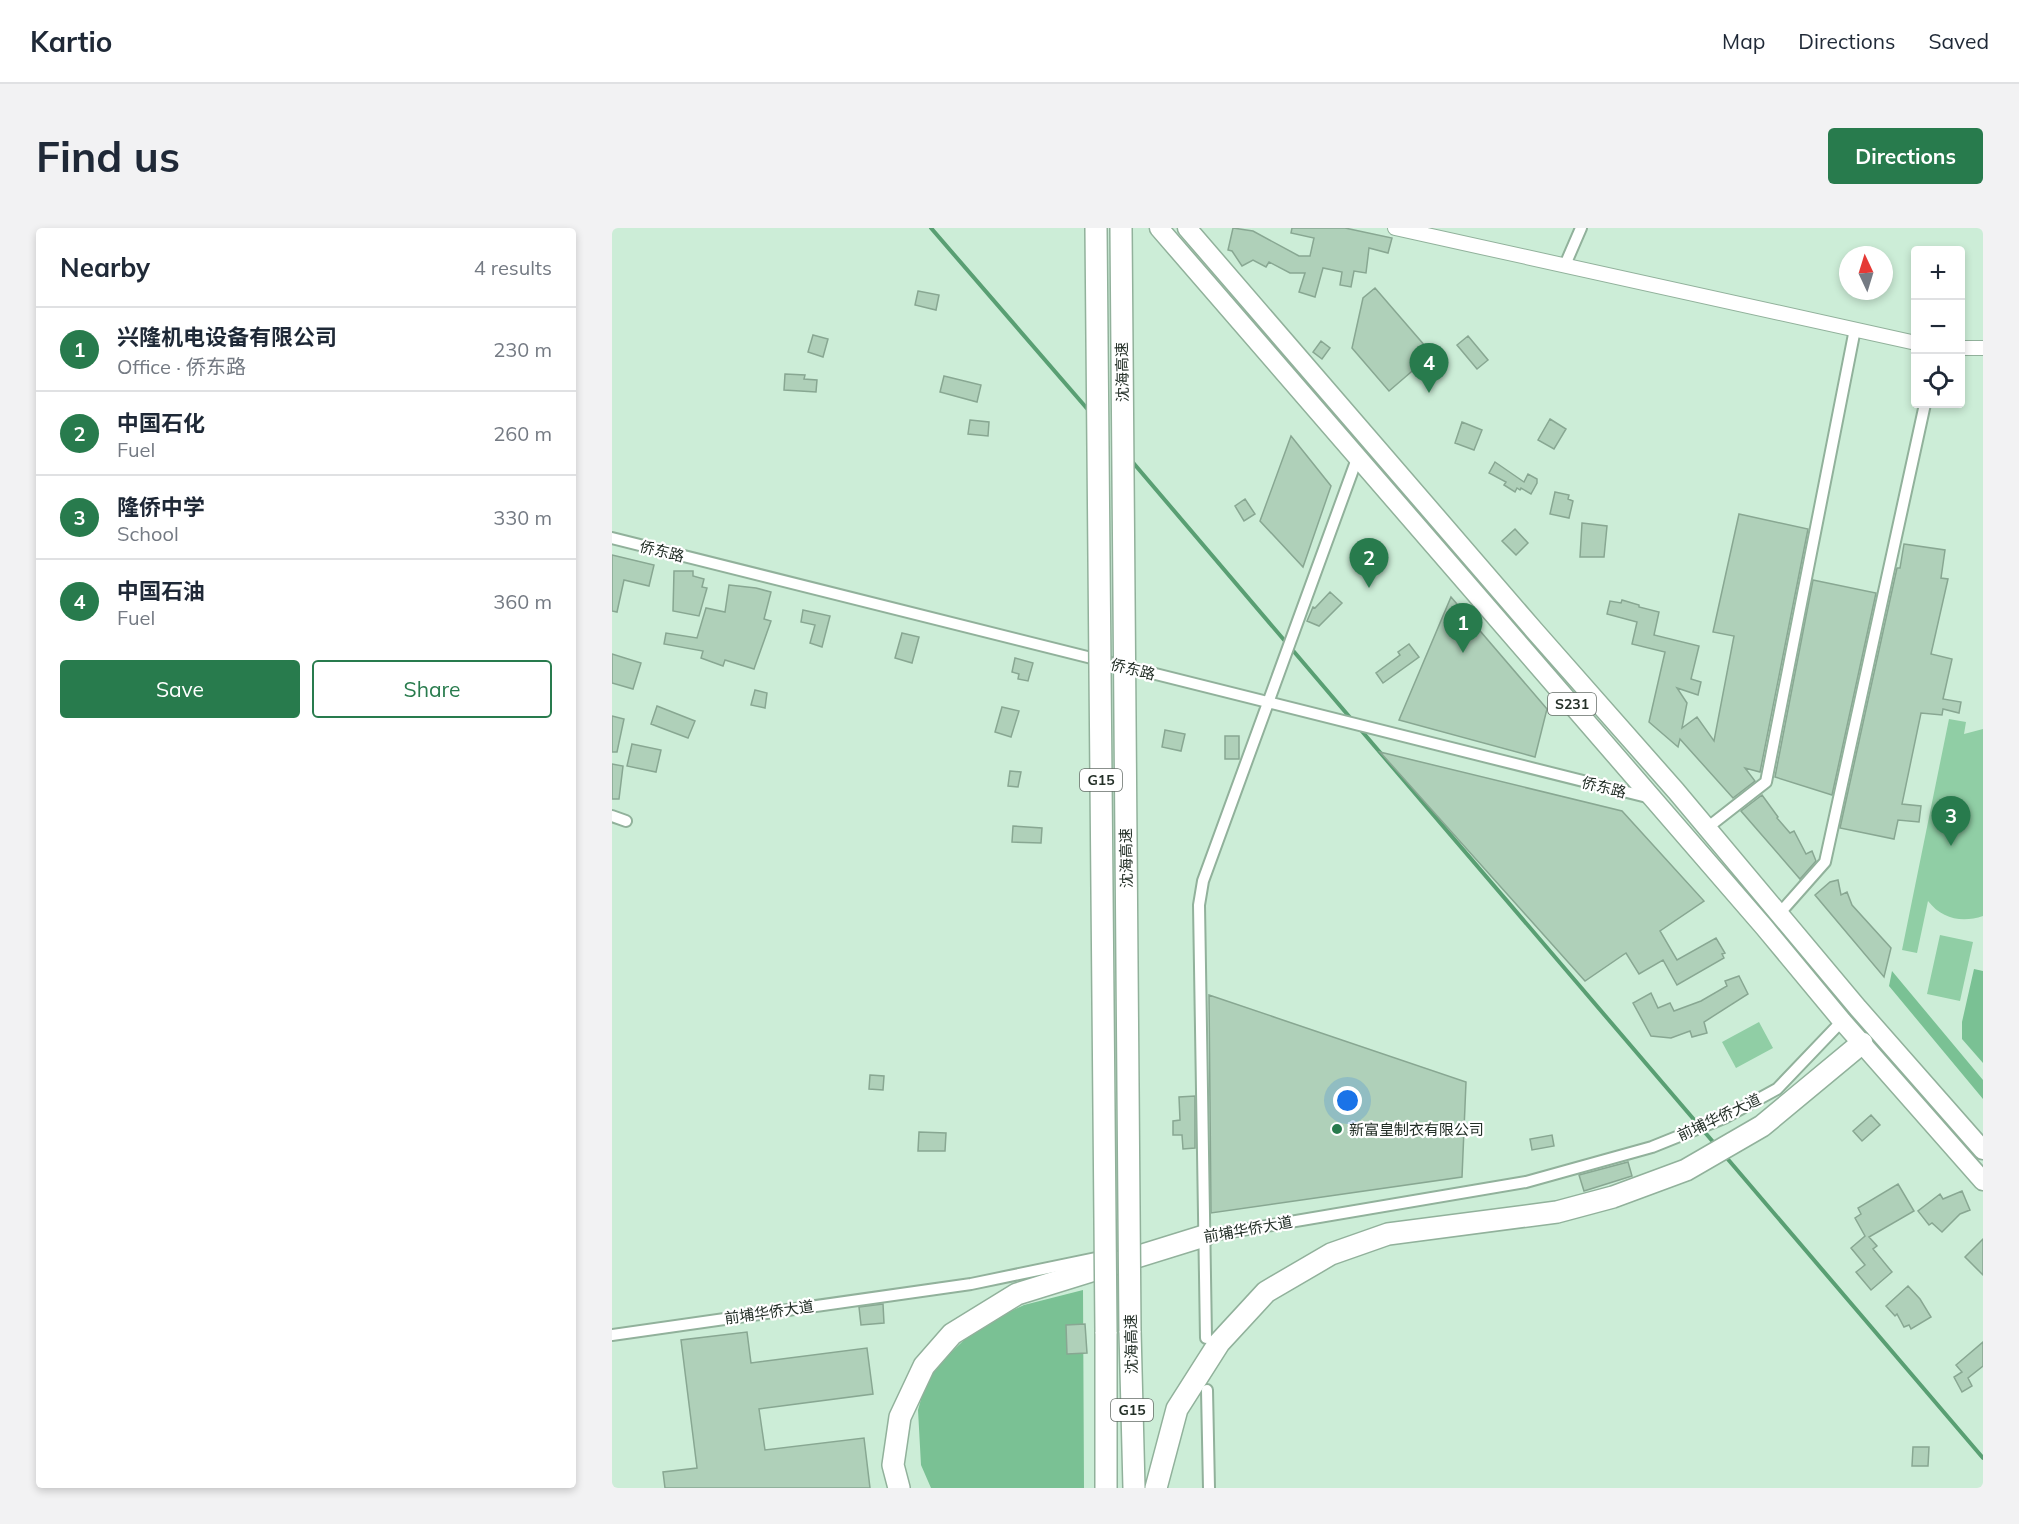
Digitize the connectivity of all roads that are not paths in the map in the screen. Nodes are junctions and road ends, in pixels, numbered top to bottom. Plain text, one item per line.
1 (1096, 228) edge
2 (1121, 228) edge
3 (1159, 228) edge
4 (1187, 228) edge
5 (1395, 228) edge
6 (1581, 228) edge
7 (1565, 265) junction
8 (1855, 329) junction
9 (1911, 341) edge
10 (1965, 348) edge
11 (1983, 348) edge
12 (1924, 408) edge
13 (1358, 456) junction
14 (612, 538) edge
15 (1268, 703) junction
16 (1654, 799) junction
17 (612, 816) edge
18 (626, 820) dead end
19 (1707, 828) junction
20 (1779, 914) junction
21 (1842, 1021) junction
22 (1862, 1043) junction
23 (1983, 1150) edge
24 (1983, 1180) edge
25 (1204, 1236) junction
26 (612, 1335) edge
27 (1206, 1338) dead end
28 (1207, 1390) dead end
29 (899, 1488) edge
30 (1106, 1488) edge
31 (1134, 1488) edge
32 (1156, 1488) edge
33 (1209, 1488) edge

1 - 30 highway, 沈海高速 / G15, bridge
2 - 31 highway, 沈海高速 / G15, bridge
3 - 13 main road, S231
4 - 19 main road, S231
5 - 7 street
6 - 7 street
7 - 8 street
8 - 9 street
8 - 19 street
10 - 11 street
12 - 20 street
13 - 15 street
13 - 16 main road, S231
14 - 15 street, 侨东路
15 - 16 street, 侨东路
15 - 25 street
16 - 21 main road, S231
17 - 18 street
19 - 20 main road, S231
20 - 23 main road, S231
21 - 22 main road, S231
21 - 25 street, 前埔华侨大道
22 - 24 main road, S231
22 - 32 highway
25 - 26 street, 前埔华侨大道
25 - 27 street
25 - 29 highway
28 - 33 street

